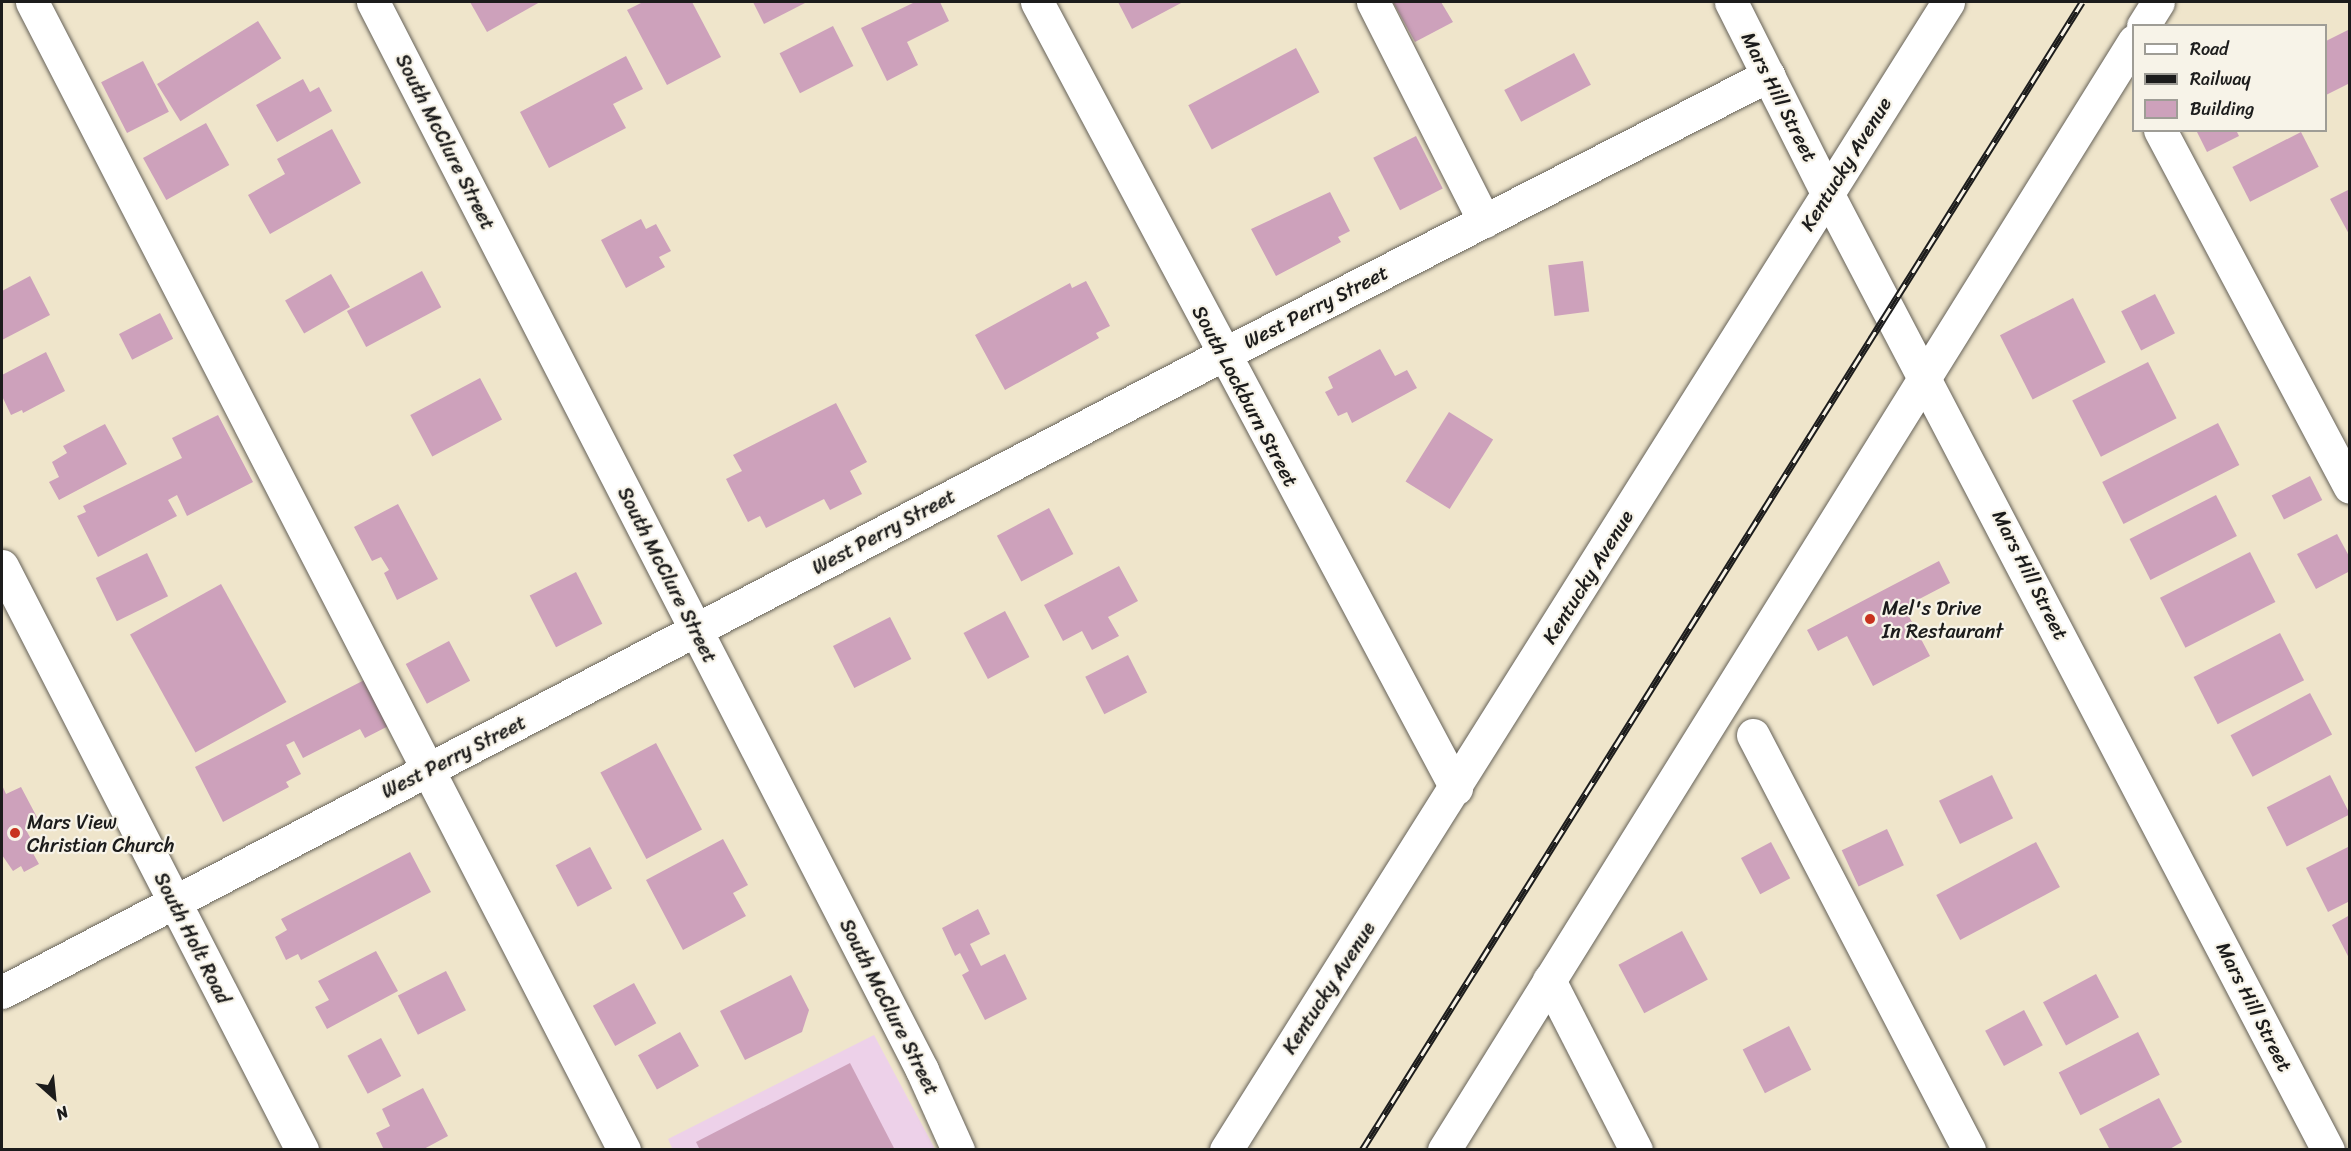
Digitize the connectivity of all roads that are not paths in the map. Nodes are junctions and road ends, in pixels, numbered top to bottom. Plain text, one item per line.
1 (32, 2) edge
2 (373, 2) edge
3 (1037, 2) edge
4 (1373, 2) edge
5 (1731, 2) edge
6 (1948, 2) edge
7 (2158, 2) edge
8 (2144, 24) edge
9 (2130, 61) edge
10 (1769, 75) junction
11 (2161, 132) edge
12 (1827, 193) junction
13 (1484, 221) junction
14 (1222, 355) junction
15 (1924, 373) junction
16 (2349, 487) edge
17 (2, 566) edge
18 (696, 630) junction
19 (1753, 735) dead end
20 (430, 770) junction
21 (1456, 788) junction
22 (172, 901) junction
23 (1548, 980) junction
24 (2, 992) edge
25 (302, 1149) edge
26 (624, 1149) edge
27 (958, 1149) edge
28 (1226, 1149) edge
29 (1444, 1149) edge
30 (1636, 1149) edge
31 (1969, 1149) edge
32 (2328, 1149) edge

1 - 20 street
2 - 18 street, South McClure Street
3 - 14 street, South Lockburn Street
4 - 13 street
5 - 10 street, Mars Hill Street
6 - 12 street, Kentucky Avenue
7 - 8 street
9 - 15 street
10 - 12 street, Mars Hill Street
10 - 13 street, West Perry Street
11 - 16 street
12 - 15 street, Mars Hill Street
12 - 21 street, Kentucky Avenue
13 - 14 street, West Perry Street
14 - 18 street, West Perry Street
14 - 21 street, South Lockburn Street
15 - 23 street
15 - 32 street, Mars Hill Street
17 - 22 street, South Holt Road
18 - 20 street, West Perry Street
18 - 27 street, South McClure Street
19 - 31 street
20 - 22 street, West Perry Street
20 - 26 street
21 - 28 street, Kentucky Avenue
22 - 24 street, West Perry Street
22 - 25 street, South Holt Road
23 - 29 street
23 - 30 street

